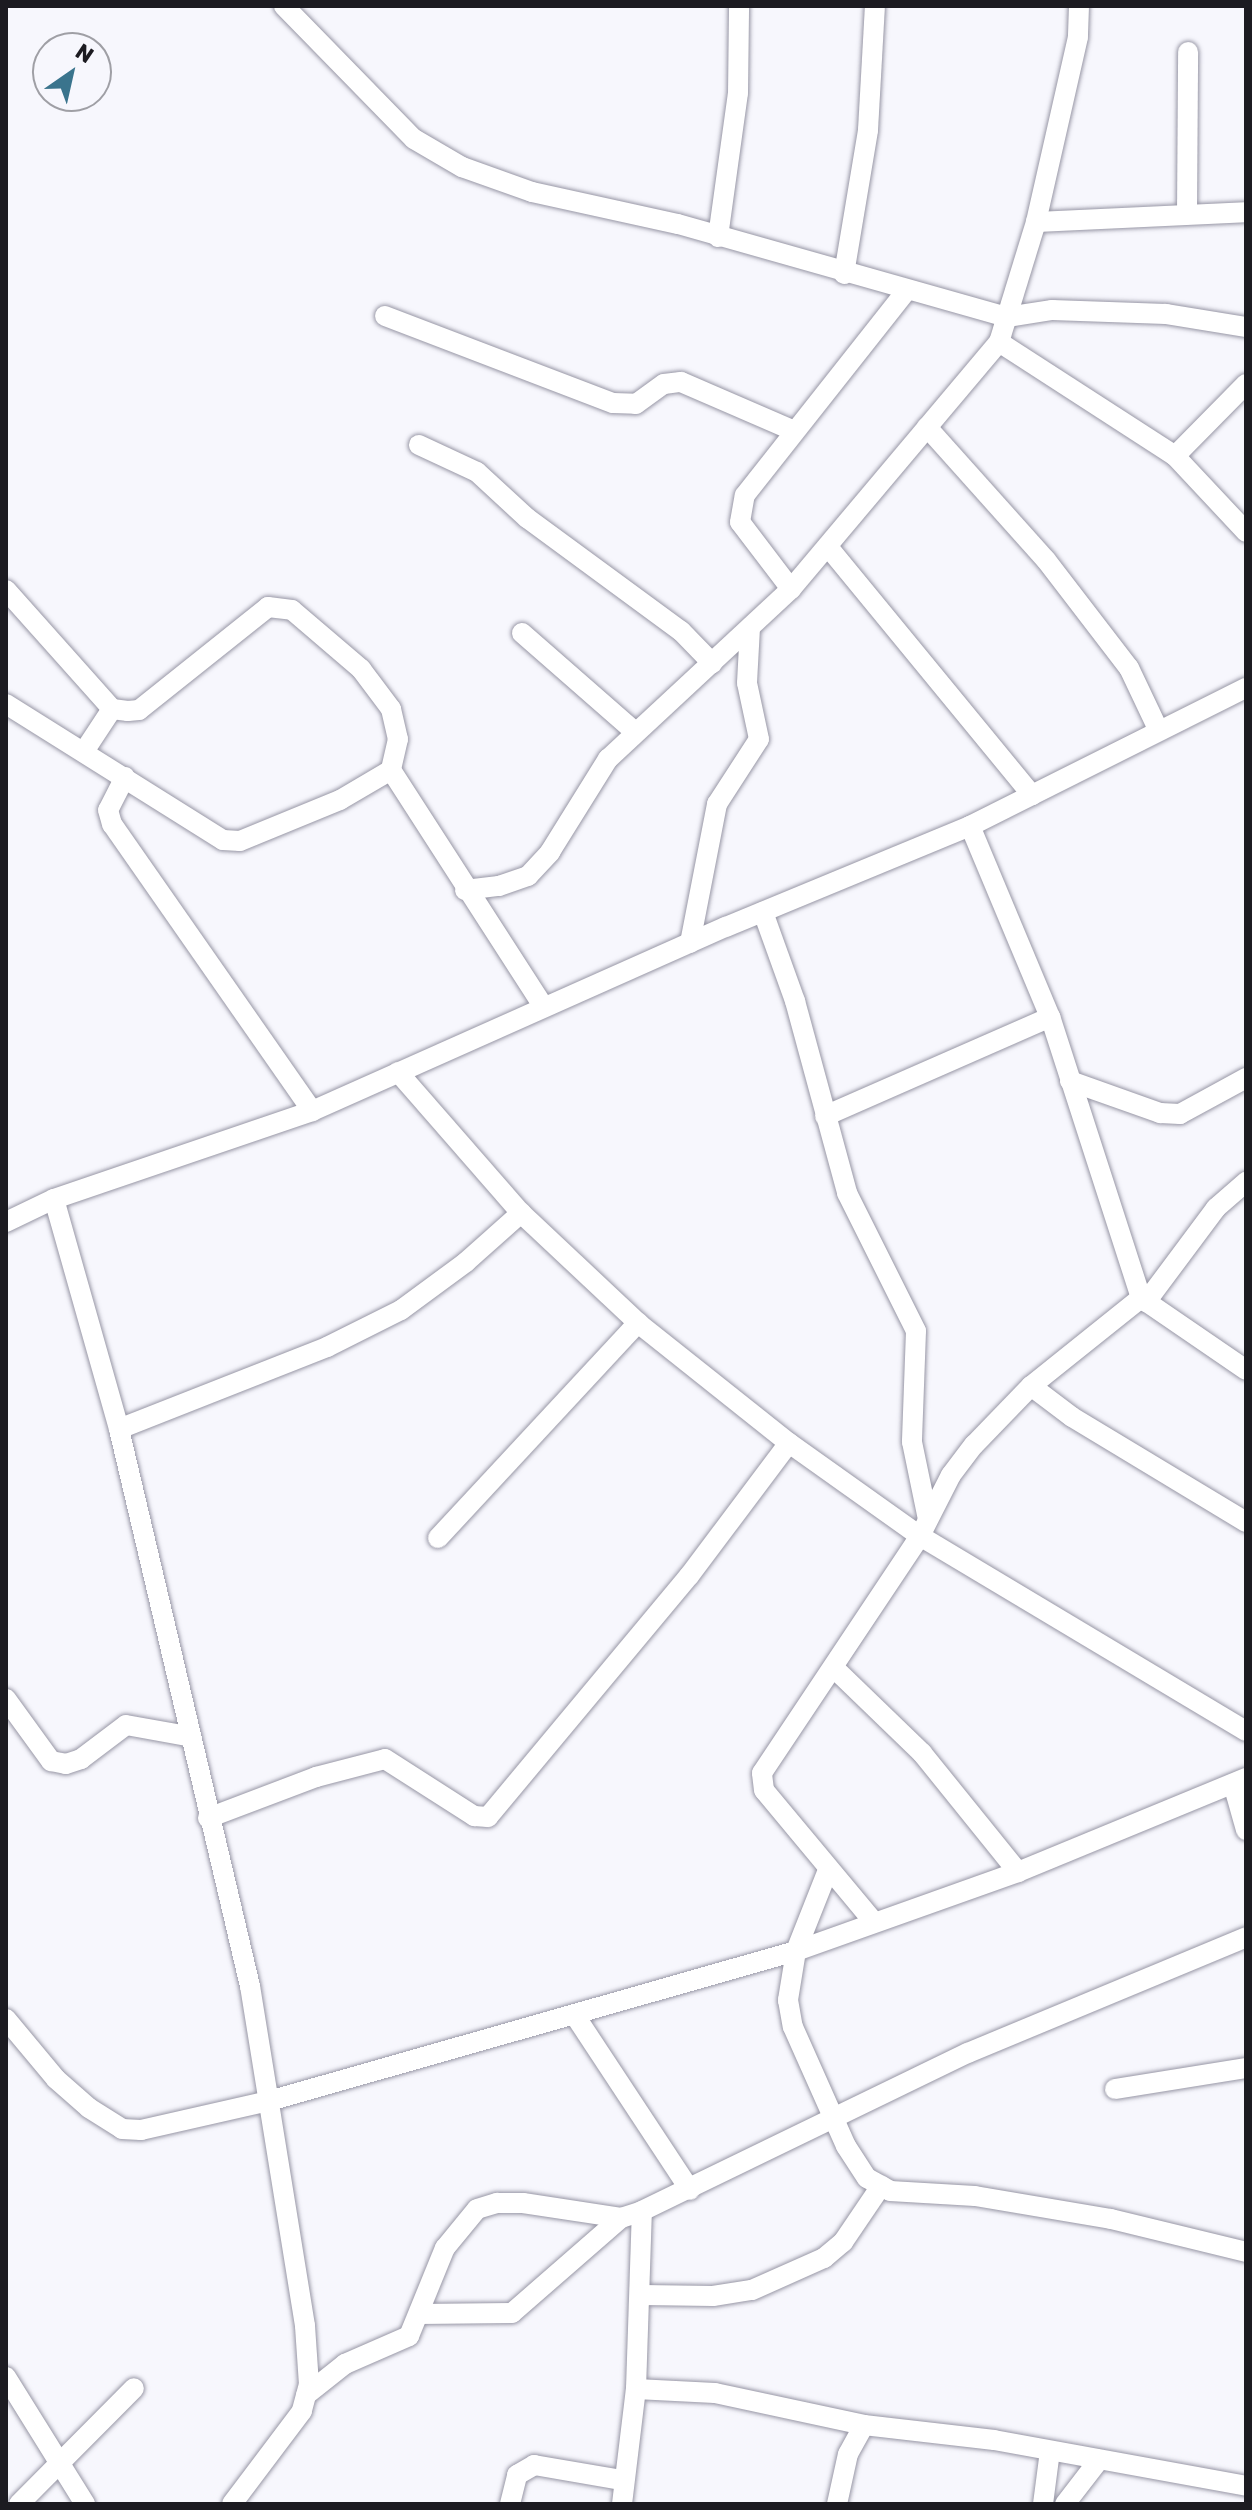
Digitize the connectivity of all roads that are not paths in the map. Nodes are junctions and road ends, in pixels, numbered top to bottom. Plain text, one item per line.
1 (284, 6) edge
2 (739, 6) edge
3 (875, 6) edge
4 (1079, 6) edge
5 (1188, 52) dead end
6 (1246, 212) edge
7 (1187, 213) junction
8 (1036, 222) junction
9 (718, 237) junction
10 (844, 274) junction
11 (907, 290) junction
12 (385, 316) dead end
13 (1007, 317) junction
14 (1246, 327) edge
15 (999, 342) junction
16 (1246, 384) edge
17 (927, 427) junction
18 (792, 430) junction
19 (419, 445) dead end
20 (1175, 456) junction
21 (1246, 532) edge
22 (829, 548) junction
23 (791, 589) junction
24 (6, 590) edge
25 (750, 628) junction
26 (522, 633) dead end
27 (712, 663) junction
28 (1246, 688) edge
29 (6, 704) edge
30 (112, 709) junction
31 (1158, 729) junction
32 (635, 732) junction
33 (85, 750) junction
34 (391, 770) junction
35 (125, 777) junction
36 (1032, 795) junction
37 (970, 826) junction
38 (465, 890) junction
39 (763, 912) junction
40 (690, 943) junction
41 (544, 1007) junction
42 (1050, 1017) junction
43 (398, 1072) junction
44 (1246, 1078) edge
45 (1070, 1081) junction
46 (312, 1111) junction
47 (825, 1116) junction
48 (1246, 1182) edge
49 (54, 1199) junction
50 (521, 1213) junction
51 (6, 1222) edge
52 (1144, 1300) junction
53 (638, 1323) junction
54 (1246, 1370) edge
55 (1031, 1386) junction
56 (119, 1429) junction
57 (789, 1443) junction
58 (1246, 1522) edge
59 (924, 1527) junction
60 (438, 1538) dead end
61 (835, 1669) junction
62 (6, 1699) edge
63 (1246, 1731) edge
64 (188, 1736) junction
65 (1240, 1781) edge
66 (208, 1818) junction
67 (1246, 1830) edge
68 (828, 1870) junction
69 (1018, 1872) junction
70 (873, 1921) junction
71 (1246, 1937) edge
72 (796, 1951) junction
73 (576, 2017) junction
74 (6, 2019) edge
75 (1246, 2068) edge
76 (1115, 2089) dead end
77 (269, 2101) junction
78 (834, 2118) junction
79 (881, 2186) junction
80 (690, 2190) junction
81 (642, 2211) junction
82 (621, 2218) junction
83 (1246, 2252) edge
84 (642, 2295) junction
85 (419, 2314) junction
86 (6, 2377) edge
87 (134, 2388) dead end
88 (636, 2389) junction
89 (306, 2395) junction
90 (864, 2425) junction
91 (1050, 2451) junction
92 (1099, 2460) junction
93 (57, 2466) junction
94 (621, 2480) junction
95 (1246, 2486) edge
96 (19, 2504) edge
97 (85, 2504) edge
98 (232, 2504) edge
99 (510, 2504) edge
100 (622, 2504) edge
101 (837, 2504) edge
102 (1043, 2504) edge
103 (1065, 2504) edge

1 - 9 street
2 - 9 street
3 - 10 street
4 - 8 street
5 - 7 street
6 - 7 street
7 - 8 street
8 - 13 street
9 - 10 street
10 - 11 street
11 - 13 street
11 - 18 street
12 - 18 street
13 - 14 street
13 - 15 street
15 - 17 street
15 - 20 street
16 - 20 street
17 - 22 street
17 - 31 street
18 - 23 street
19 - 27 street
20 - 21 street
22 - 23 street
22 - 36 street
23 - 25 street
24 - 30 street
25 - 27 street
25 - 40 street
26 - 32 street
27 - 32 street
28 - 31 street
29 - 33 street
30 - 33 street
30 - 34 street
31 - 36 street
32 - 38 street
33 - 35 street
34 - 35 street
34 - 38 street
35 - 46 street
36 - 37 street
37 - 39 street
37 - 42 street
38 - 41 street
39 - 40 street
39 - 47 street
40 - 41 street
41 - 43 street
42 - 45 street
42 - 47 street
43 - 46 street
43 - 50 street
44 - 45 street
45 - 52 street
46 - 49 street
47 - 59 street
48 - 52 street
49 - 51 street
49 - 56 street
50 - 53 street
50 - 56 street
52 - 54 street
52 - 55 street
53 - 57 street
53 - 60 street
55 - 58 street
55 - 59 street
56 - 64 street
57 - 59 street
57 - 66 street
59 - 61 street
59 - 63 street
61 - 68 street
61 - 69 street
62 - 64 street
64 - 66 street
65 - 67 street
65 - 69 street
66 - 77 street
68 - 70 street
68 - 72 street
69 - 70 street
70 - 72 street
71 - 78 street
72 - 73 street
72 - 78 street
73 - 77 street
73 - 80 street
74 - 77 street
75 - 76 street
77 - 89 street
78 - 79 street
78 - 80 street
79 - 83 street
79 - 84 street
80 - 81 street
81 - 82 street
81 - 84 street
82 - 85 street
82 - 85 street
84 - 88 street
85 - 89 street
86 - 93 street
87 - 93 street
88 - 90 street
88 - 94 street
89 - 98 street
90 - 91 street
90 - 101 street
91 - 92 street
91 - 102 street
92 - 95 street
92 - 103 street
93 - 96 street
93 - 97 street
94 - 99 street
94 - 100 street

